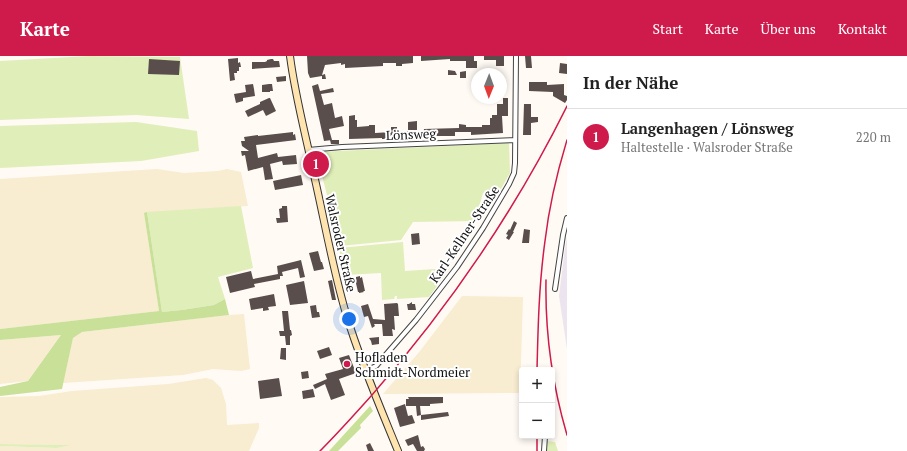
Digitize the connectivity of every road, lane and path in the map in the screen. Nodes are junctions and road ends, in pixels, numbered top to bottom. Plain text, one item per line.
1 (290, 56) edge
2 (516, 56) edge
3 (516, 140) junction
4 (308, 150) junction
5 (567, 218) edge
6 (555, 289) dead end
7 (366, 371) junction
8 (545, 439) edge
9 (398, 451) edge
10 (544, 451) edge

1 - 4 street, Walsroder Straße
2 - 3 street, Karl-Kellner-Straße
3 - 4 street, Lönsweg
3 - 7 street, Karl-Kellner-Straße
4 - 7 street, Walsroder Straße
5 - 6 street
7 - 9 street, Walsroder Straße
8 - 10 street

